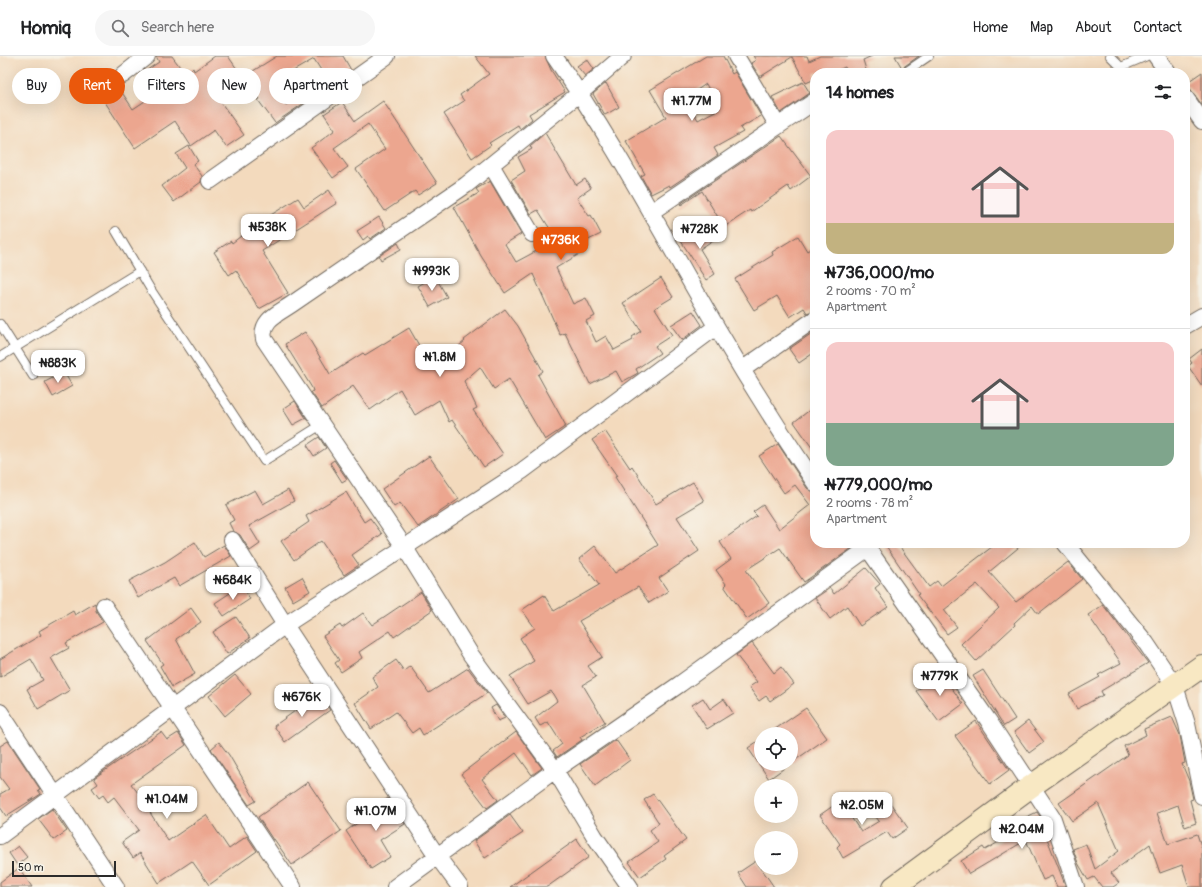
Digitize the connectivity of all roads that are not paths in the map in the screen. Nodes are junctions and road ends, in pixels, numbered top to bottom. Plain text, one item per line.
1 (147, 56) edge
2 (387, 56) edge
3 (554, 56) edge
4 (623, 56) edge
5 (736, 56) edge
6 (929, 56) edge
7 (1110, 56) edge
8 (1147, 56) edge
9 (1156, 56) edge
10 (911, 68) edge
11 (1164, 68) edge
12 (125, 73) edge
13 (580, 93) junction
14 (810, 104) edge
15 (1190, 104) edge
16 (1202, 121) edge
17 (778, 126) junction
18 (491, 165) junction
19 (210, 181) dead end
20 (651, 212) junction
21 (116, 231) dead end
22 (532, 234) dead end
23 (140, 271) junction
24 (1202, 316) edge
25 (810, 322) edge
26 (1190, 323) edge
27 (0, 324) edge
28 (716, 327) junction
29 (14, 348) junction
30 (0, 357) edge
31 (743, 369) junction
32 (33, 376) dead end
33 (322, 425) junction
34 (810, 476) edge
35 (232, 540) dead end
36 (405, 548) junction
37 (863, 548) edge
38 (867, 548) edge
39 (1069, 548) edge
40 (104, 606) dead end
41 (285, 625) junction
42 (1202, 666) edge
43 (1174, 686) junction
44 (172, 709) junction
45 (0, 712) edge
46 (555, 770) junction
47 (1030, 787) junction
48 (1202, 796) edge
49 (55, 797) junction
50 (0, 836) edge
51 (437, 856) junction
52 (907, 883) edge
53 (116, 887) edge
54 (293, 887) edge
55 (395, 887) edge
56 (460, 887) edge
57 (630, 887) edge
58 (1076, 887) edge

1 - 12 street
2 - 19 street
3 - 13 street
4 - 13 street
5 - 17 street
6 - 10 lane
7 - 8 lane
9 - 11 street
13 - 18 street
13 - 20 street
14 - 17 street
15 - 16 street
17 - 20 street
18 - 22 street
18 - 33 street
20 - 28 street
21 - 23 lane
23 - 29 lane
23 - 33 lane
24 - 26 street
25 - 31 street
27 - 29 lane
28 - 31 street
28 - 36 street
29 - 30 lane
29 - 32 lane
31 - 34 street
33 - 36 street
35 - 41 street
36 - 41 street
36 - 46 street
37 - 46 street
38 - 47 street
39 - 43 street
40 - 44 street
41 - 44 street
41 - 51 street
42 - 43 street
43 - 47 street
43 - 48 street
44 - 49 street
44 - 54 street
45 - 49 street
46 - 51 street
46 - 57 street
47 - 52 street
47 - 58 street
49 - 50 street
49 - 53 street
51 - 55 street
51 - 56 street

